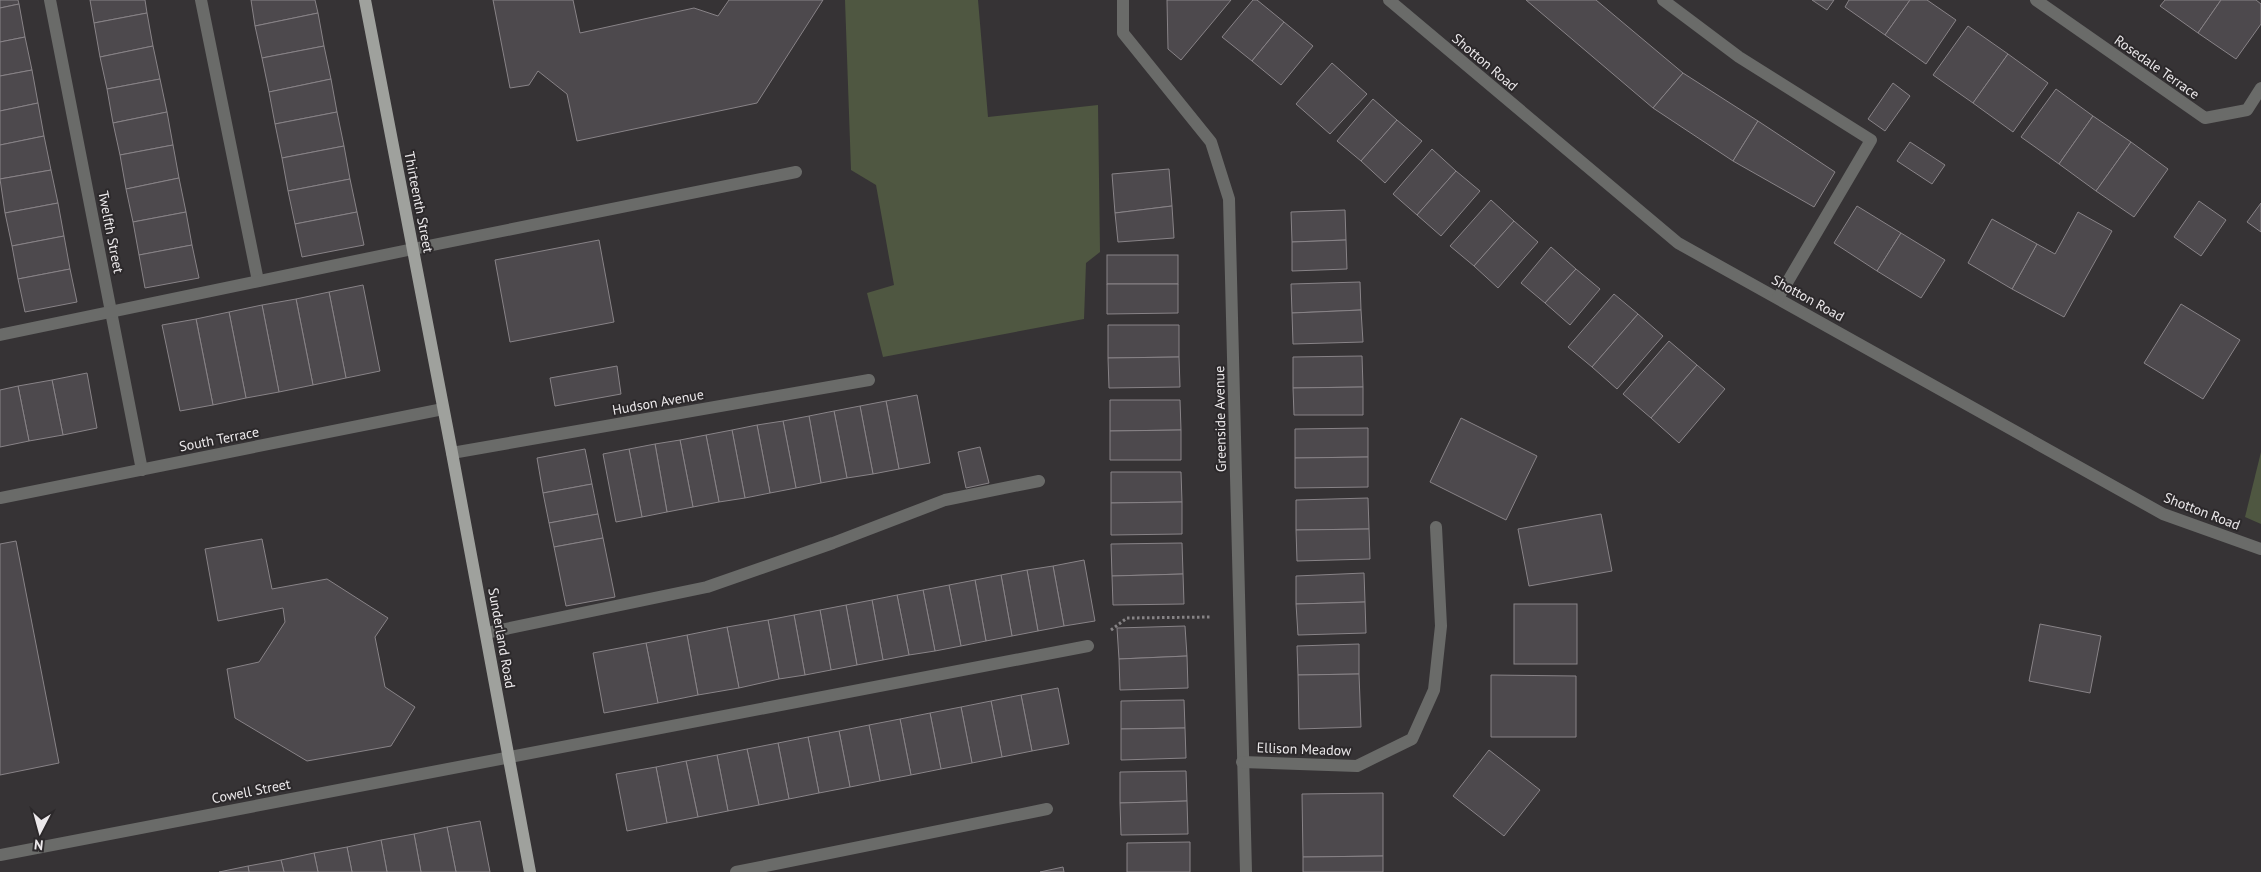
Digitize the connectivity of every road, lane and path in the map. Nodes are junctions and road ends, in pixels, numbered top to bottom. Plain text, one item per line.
1 (50, 0) edge
2 (201, 0) edge
3 (364, 0) edge
4 (1123, 0) edge
5 (1389, 0) edge
6 (1663, 0) edge
7 (2036, 0) edge
8 (2261, 88) edge
9 (796, 172) dead end
10 (413, 249) junction
11 (258, 281) junction
12 (1778, 298) junction
13 (111, 312) junction
14 (0, 335) edge
15 (869, 380) dead end
16 (443, 410) junction
17 (452, 453) junction
18 (142, 470) junction
19 (1039, 481) dead end
20 (0, 498) edge
21 (1436, 527) dead end
22 (2261, 549) edge
23 (1239, 616) junction
24 (486, 633) junction
25 (1088, 646) joint
26 (507, 757) junction
27 (1242, 762) junction
28 (1047, 809) dead end
29 (0, 855) edge
30 (530, 872) edge
31 (736, 872) edge
32 (1246, 872) edge

1 - 13 street, Twelfth Street
2 - 11 street
3 - 10 main road, Thirteenth Street
4 - 23 street, Greenside Avenue
5 - 12 street, Shotton Road
6 - 12 street
7 - 8 street, Rosedale Terrace
9 - 10 street
10 - 11 street
10 - 16 main road, Thirteenth Street
11 - 13 street
12 - 22 street, Shotton Road
13 - 14 street
13 - 18 street, Twelfth Street
15 - 17 street, Hudson Avenue
16 - 17 main road, Sunderland Road
16 - 18 street, South Terrace
17 - 24 main road, Sunderland Road
18 - 20 street, South Terrace
19 - 24 street
21 - 27 street, Ellison Meadow
23 - 25 path
23 - 27 street, Greenside Avenue
24 - 26 main road, Sunderland Road
25 - 26 street, Cowell Street
26 - 29 street, Cowell Street
26 - 30 main road, Sunderland Road
27 - 32 street, Greenside Avenue
28 - 31 street

